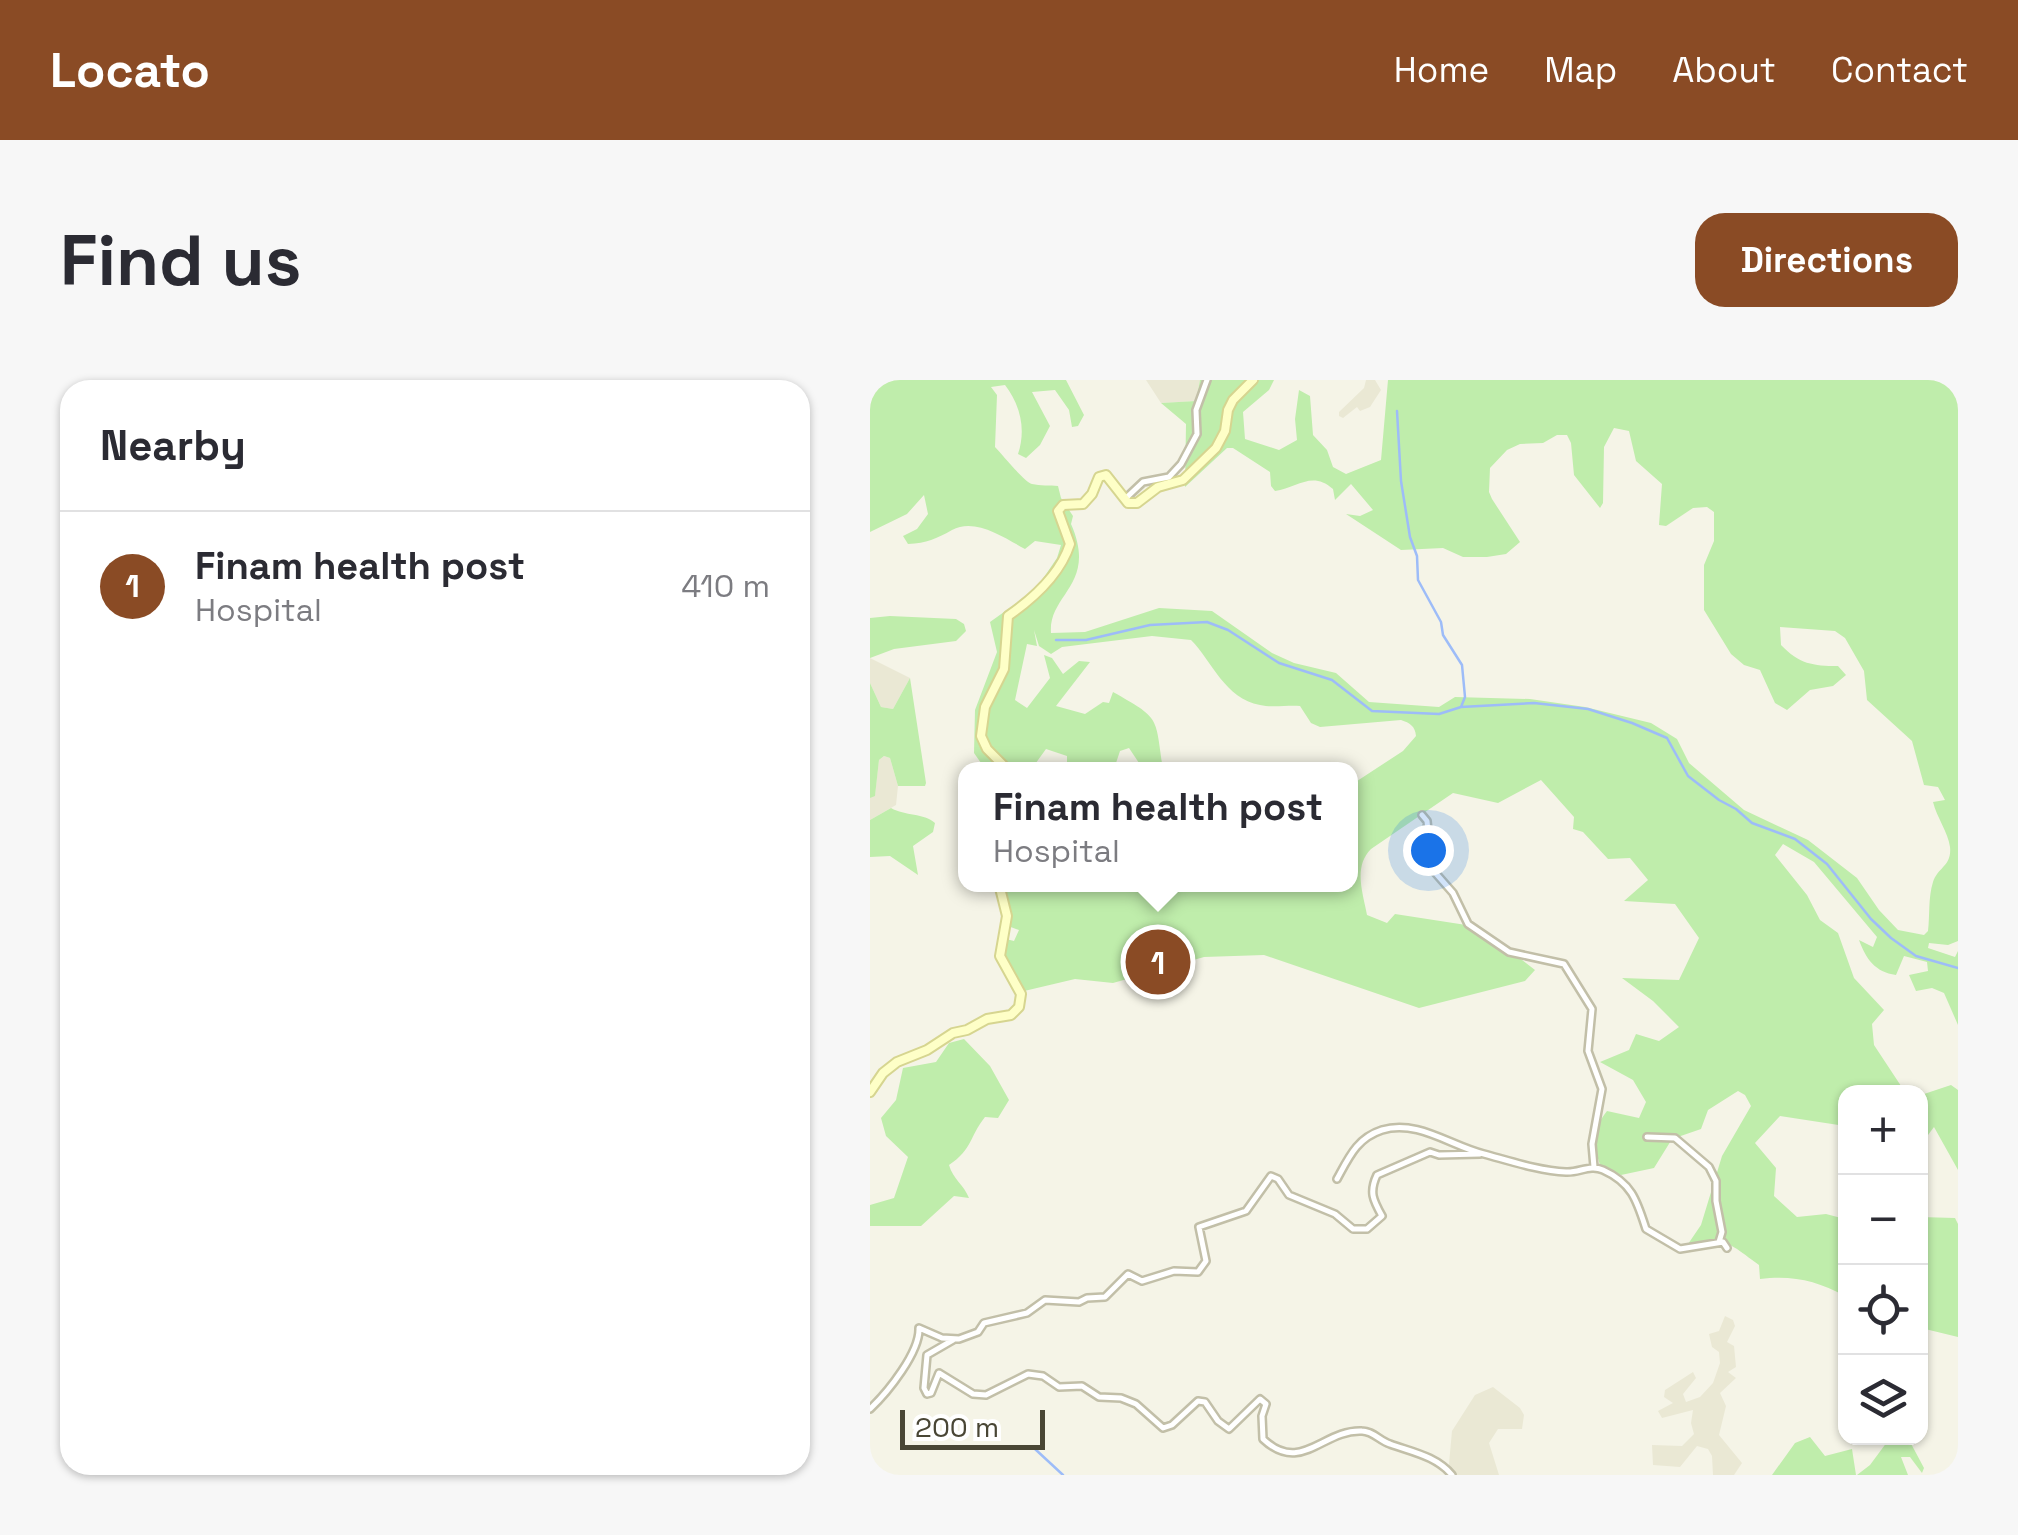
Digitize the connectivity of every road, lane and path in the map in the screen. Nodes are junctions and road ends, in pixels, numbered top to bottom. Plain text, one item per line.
1 (1207, 380) edge
2 (1253, 380) edge
3 (1122, 500) junction
4 (1000, 762) edge
5 (1422, 814) dead end
6 (1001, 892) edge
7 (870, 1092) edge
8 (1647, 1137) dead end
9 (1480, 1154) junction
10 (1594, 1167) junction
11 (1336, 1179) dead end
12 (1719, 1242) junction
13 (1728, 1248) dead end
14 (956, 1338) junction
15 (870, 1409) edge
16 (1452, 1475) edge

1 - 3 street
2 - 3 main road
3 - 4 main road
5 - 10 street
6 - 7 main road
8 - 12 street
9 - 10 street
9 - 11 street
9 - 14 street
10 - 12 street
12 - 13 street
14 - 15 street
14 - 16 street

